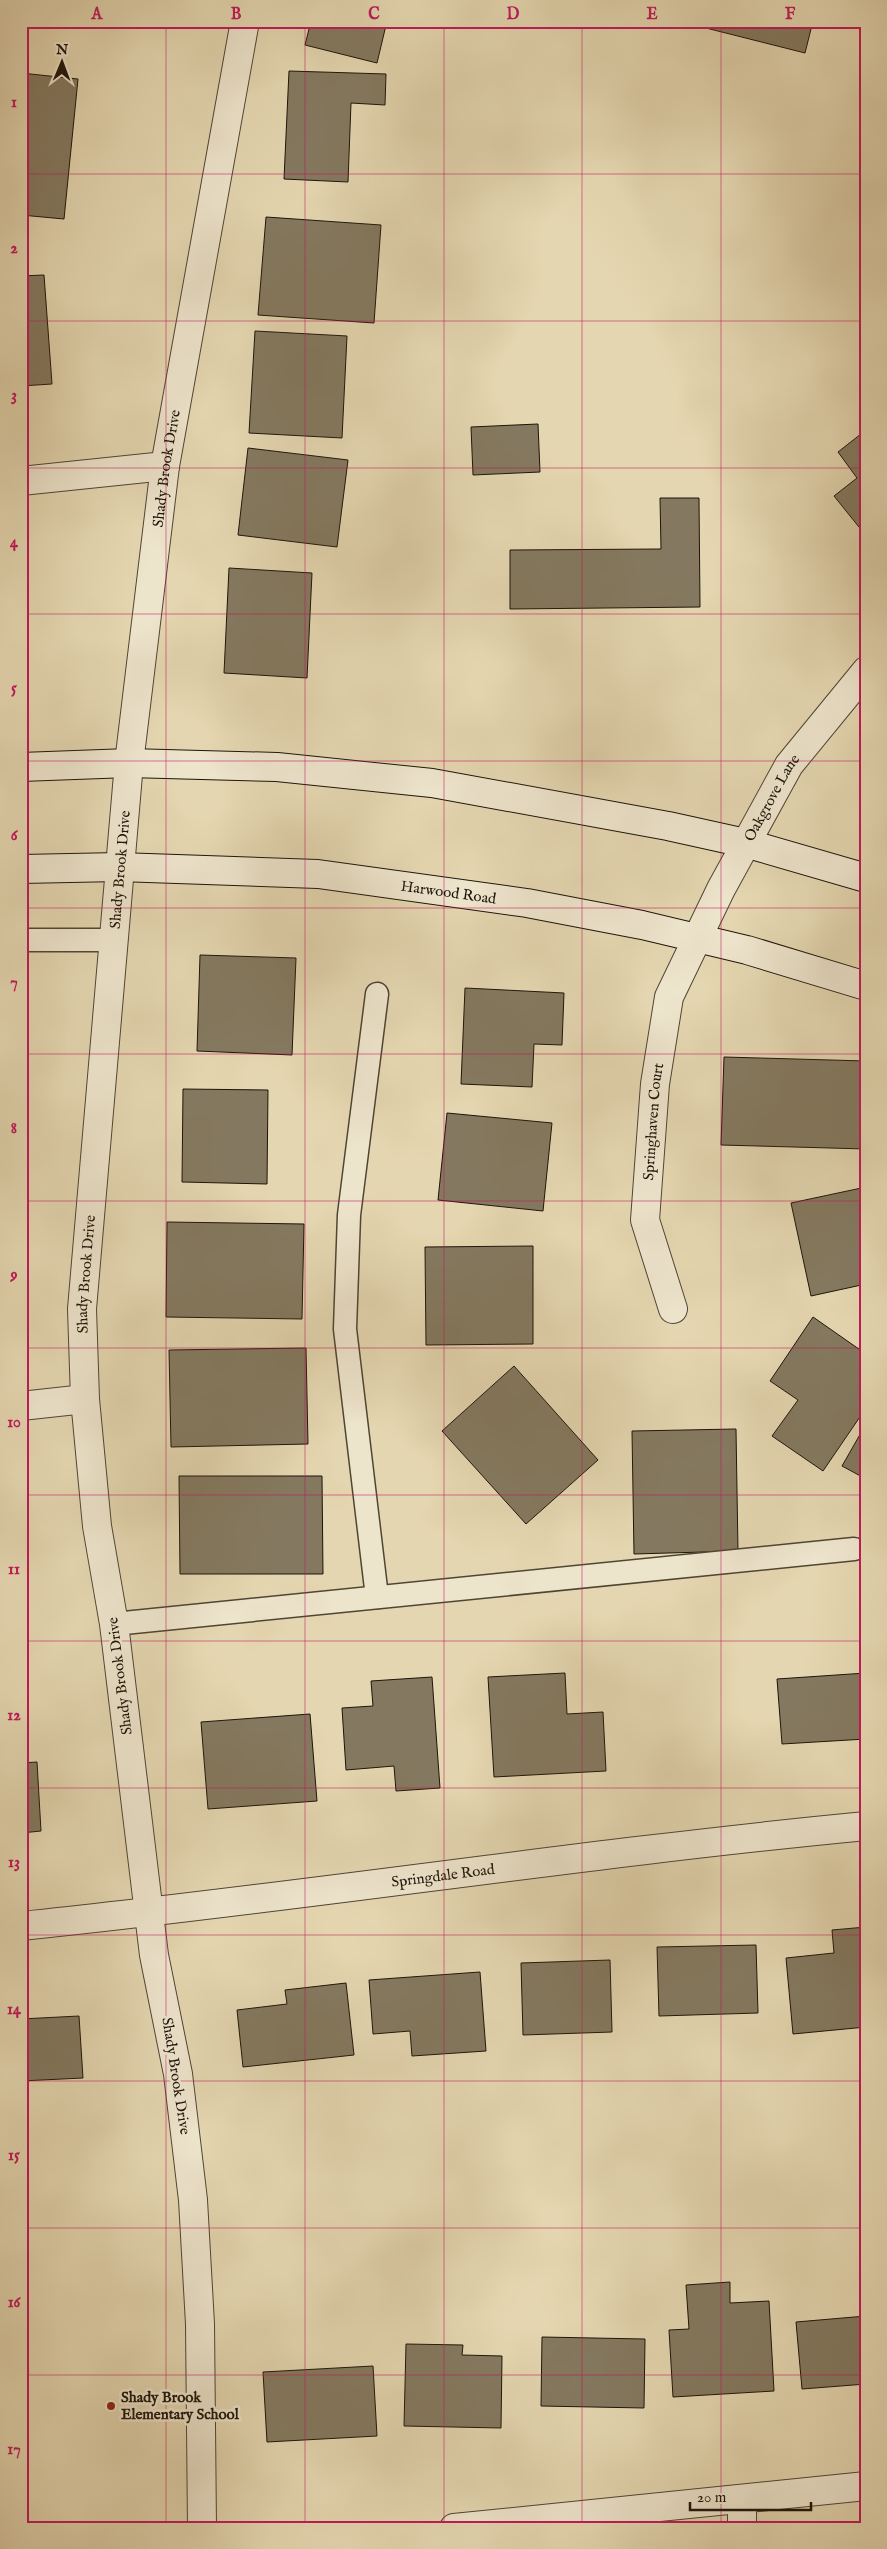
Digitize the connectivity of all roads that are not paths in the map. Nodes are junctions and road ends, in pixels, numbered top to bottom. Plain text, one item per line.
1 (245, 21) edge
2 (165, 466) junction
3 (21, 481) edge
4 (866, 671) edge
5 (129, 763) junction
6 (21, 767) edge
7 (745, 843) junction
8 (119, 867) junction
9 (21, 869) edge
10 (866, 878) edge
11 (699, 938) junction
12 (21, 940) edge
13 (113, 940) junction
14 (866, 986) edge
15 (377, 994) dead end
16 (673, 1309) dead end
17 (85, 1400) junction
18 (21, 1406) edge
19 (854, 1549) dead end
20 (377, 1597) junction
21 (114, 1624) junction
22 (866, 1826) edge
23 (148, 1913) junction
24 (21, 1926) edge
25 (866, 2486) edge
26 (742, 2500) junction
27 (202, 2528) edge
28 (454, 2528) edge
29 (742, 2528) edge

1 - 2 street, Shady Brook Drive
2 - 3 street
2 - 5 street, Shady Brook Drive
4 - 7 street, Oakgrove Lane
5 - 6 street
5 - 7 street
5 - 8 street, Shady Brook Drive
7 - 10 street
7 - 11 street, Oakgrove Lane
8 - 9 street, Harwood Road
8 - 11 street, Harwood Road
8 - 13 street, Shady Brook Drive
11 - 14 street, Harwood Road
11 - 16 street, Springhaven Court
12 - 13 lane
13 - 17 street, Shady Brook Drive
15 - 20 lane
17 - 18 street
17 - 21 street, Shady Brook Drive
19 - 20 lane
20 - 21 lane
21 - 23 street, Shady Brook Drive
22 - 23 street, Springdale Road
23 - 24 street, Springdale Road
23 - 27 street, Shady Brook Drive
25 - 26 street
26 - 28 street
26 - 29 street

